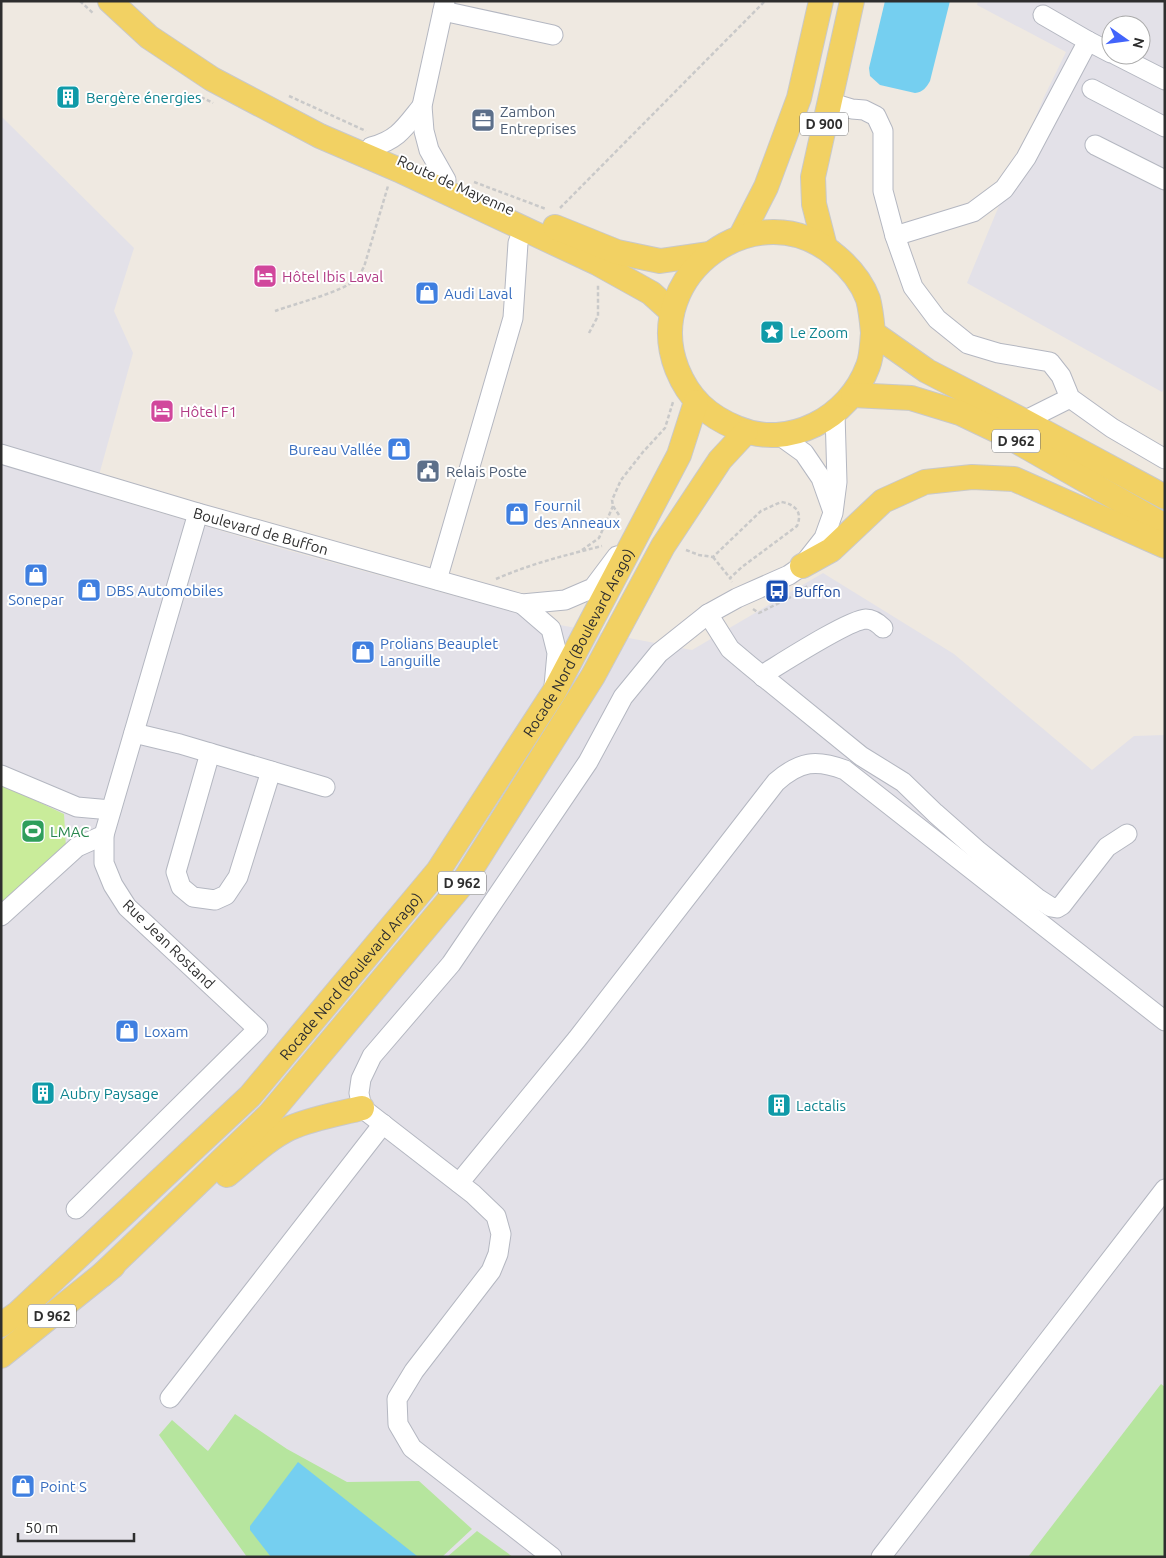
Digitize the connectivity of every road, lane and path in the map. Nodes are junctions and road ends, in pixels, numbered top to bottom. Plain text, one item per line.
1 (110, 1) edge
2 (765, 1) edge
3 (821, 1) edge
4 (852, 1) edge
5 (444, 6) edge
6 (1043, 15) dead end
7 (553, 36) dead end
8 (1088, 41) junction
9 (1101, 48) edge
10 (1136, 65) edge
11 (212, 78) junction
12 (1165, 80) edge
13 (1092, 89) dead end
14 (829, 102) junction
15 (422, 106) junction
16 (1165, 127) edge
17 (1095, 145) dead end
18 (370, 147) junction
19 (390, 180) dead end
20 (446, 180) junction
21 (1165, 180) edge
22 (556, 213) dead end
23 (523, 228) junction
24 (742, 236) junction
25 (895, 236) junction
26 (825, 247) junction
27 (708, 254) junction
28 (598, 284) dead end
29 (275, 311) dead end
30 (672, 312) junction
31 (589, 333) dead end
32 (874, 333) junction
33 (853, 395) junction
34 (686, 398) junction
35 (1070, 398) junction
36 (835, 413) junction
37 (1024, 421) junction
38 (746, 432) junction
39 (779, 435) junction
40 (1, 454) edge
41 (1165, 459) edge
42 (1165, 497) edge
43 (612, 506) junction
44 (653, 506) junction
45 (198, 513) junction
46 (833, 513) junction
47 (619, 515) dead end
48 (1165, 526) edge
49 (603, 546) dead end
50 (1165, 546) edge
51 (686, 550) dead end
52 (581, 551) junction
53 (713, 557) junction
54 (809, 573) junction
55 (730, 578) junction
56 (437, 580) junction
57 (494, 580) dead end
58 (733, 585) dead end
59 (522, 604) junction
60 (754, 610) dead end
61 (708, 614) junction
62 (883, 628) dead end
63 (763, 677) junction
64 (554, 692) junction
65 (134, 733) junction
66 (210, 753) junction
67 (271, 771) junction
68 (1, 775) edge
69 (325, 787) dead end
70 (111, 810) junction
71 (1127, 834) dead end
72 (104, 835) junction
73 (1, 916) edge
74 (1165, 1021) edge
75 (362, 1108) junction
76 (382, 1124) junction
77 (459, 1183) junction
78 (1165, 1189) edge
79 (76, 1209) dead end
80 (102, 1275) junction
81 (1, 1326) edge
82 (1, 1356) edge
83 (170, 1398) dead end
84 (542, 1553) edge
85 (881, 1557) edge

1 - 11 main road, Route de Mayenne
2 - 22 path
3 - 24 main road, D 900
4 - 14 main road, D 900
5 - 7 street
5 - 15 street
6 - 8 street
8 - 9 street
8 - 25 street
10 - 12 street
11 - 18 main road, Route de Mayenne
11 - 23 main road, Route de Mayenne
13 - 16 street
14 - 25 street
14 - 26 main road, D 900
15 - 18 street
15 - 20 street
17 - 21 street
18 - 20 main road, Route de Mayenne
19 - 29 path
20 - 27 main road, Route de Mayenne
23 - 30 main road, Route de Mayenne
23 - 56 street
24 - 26 main road
24 - 27 main road
25 - 35 street
26 - 32 main road
27 - 30 main road
28 - 31 path
30 - 34 main road
32 - 33 main road
32 - 37 main road, D 962
33 - 36 main road
33 - 48 main road, D 962
34 - 38 main road
34 - 43 path
34 - 44 main road, Rocade Nord (Boulevard Arago) / D 962
35 - 37 street
35 - 41 street
36 - 39 main road
36 - 46 street
37 - 42 main road, D 962
38 - 39 main road
38 - 80 main road, D 962
39 - 46 street
40 - 45 street, Boulevard de Buffon
43 - 47 path
43 - 52 path
44 - 59 street
44 - 64 main road, Rocade Nord (Boulevard Arago) / D 962
45 - 56 street, Boulevard de Buffon
45 - 65 street, Rue Jean Rostand
46 - 54 street
49 - 52 path
50 - 54 main road
51 - 53 path
52 - 57 path
53 - 55 path
53 - 55 path
54 - 60 path
54 - 61 street
55 - 58 path
56 - 59 street, Boulevard de Buffon
59 - 64 street
61 - 63 street
61 - 75 street
62 - 63 street
63 - 71 street
64 - 81 main road, Rocade Nord (Boulevard Arago) / D 962
65 - 66 street
65 - 70 street, Rue Jean Rostand
66 - 67 street
66 - 67 street
67 - 69 street
68 - 70 street
70 - 72 street, Rue Jean Rostand
72 - 73 street
72 - 79 street, Rue Jean Rostand
74 - 77 street
75 - 76 street
75 - 80 main road
76 - 77 street
76 - 83 street
77 - 84 street
78 - 85 street
80 - 82 main road, D 962

